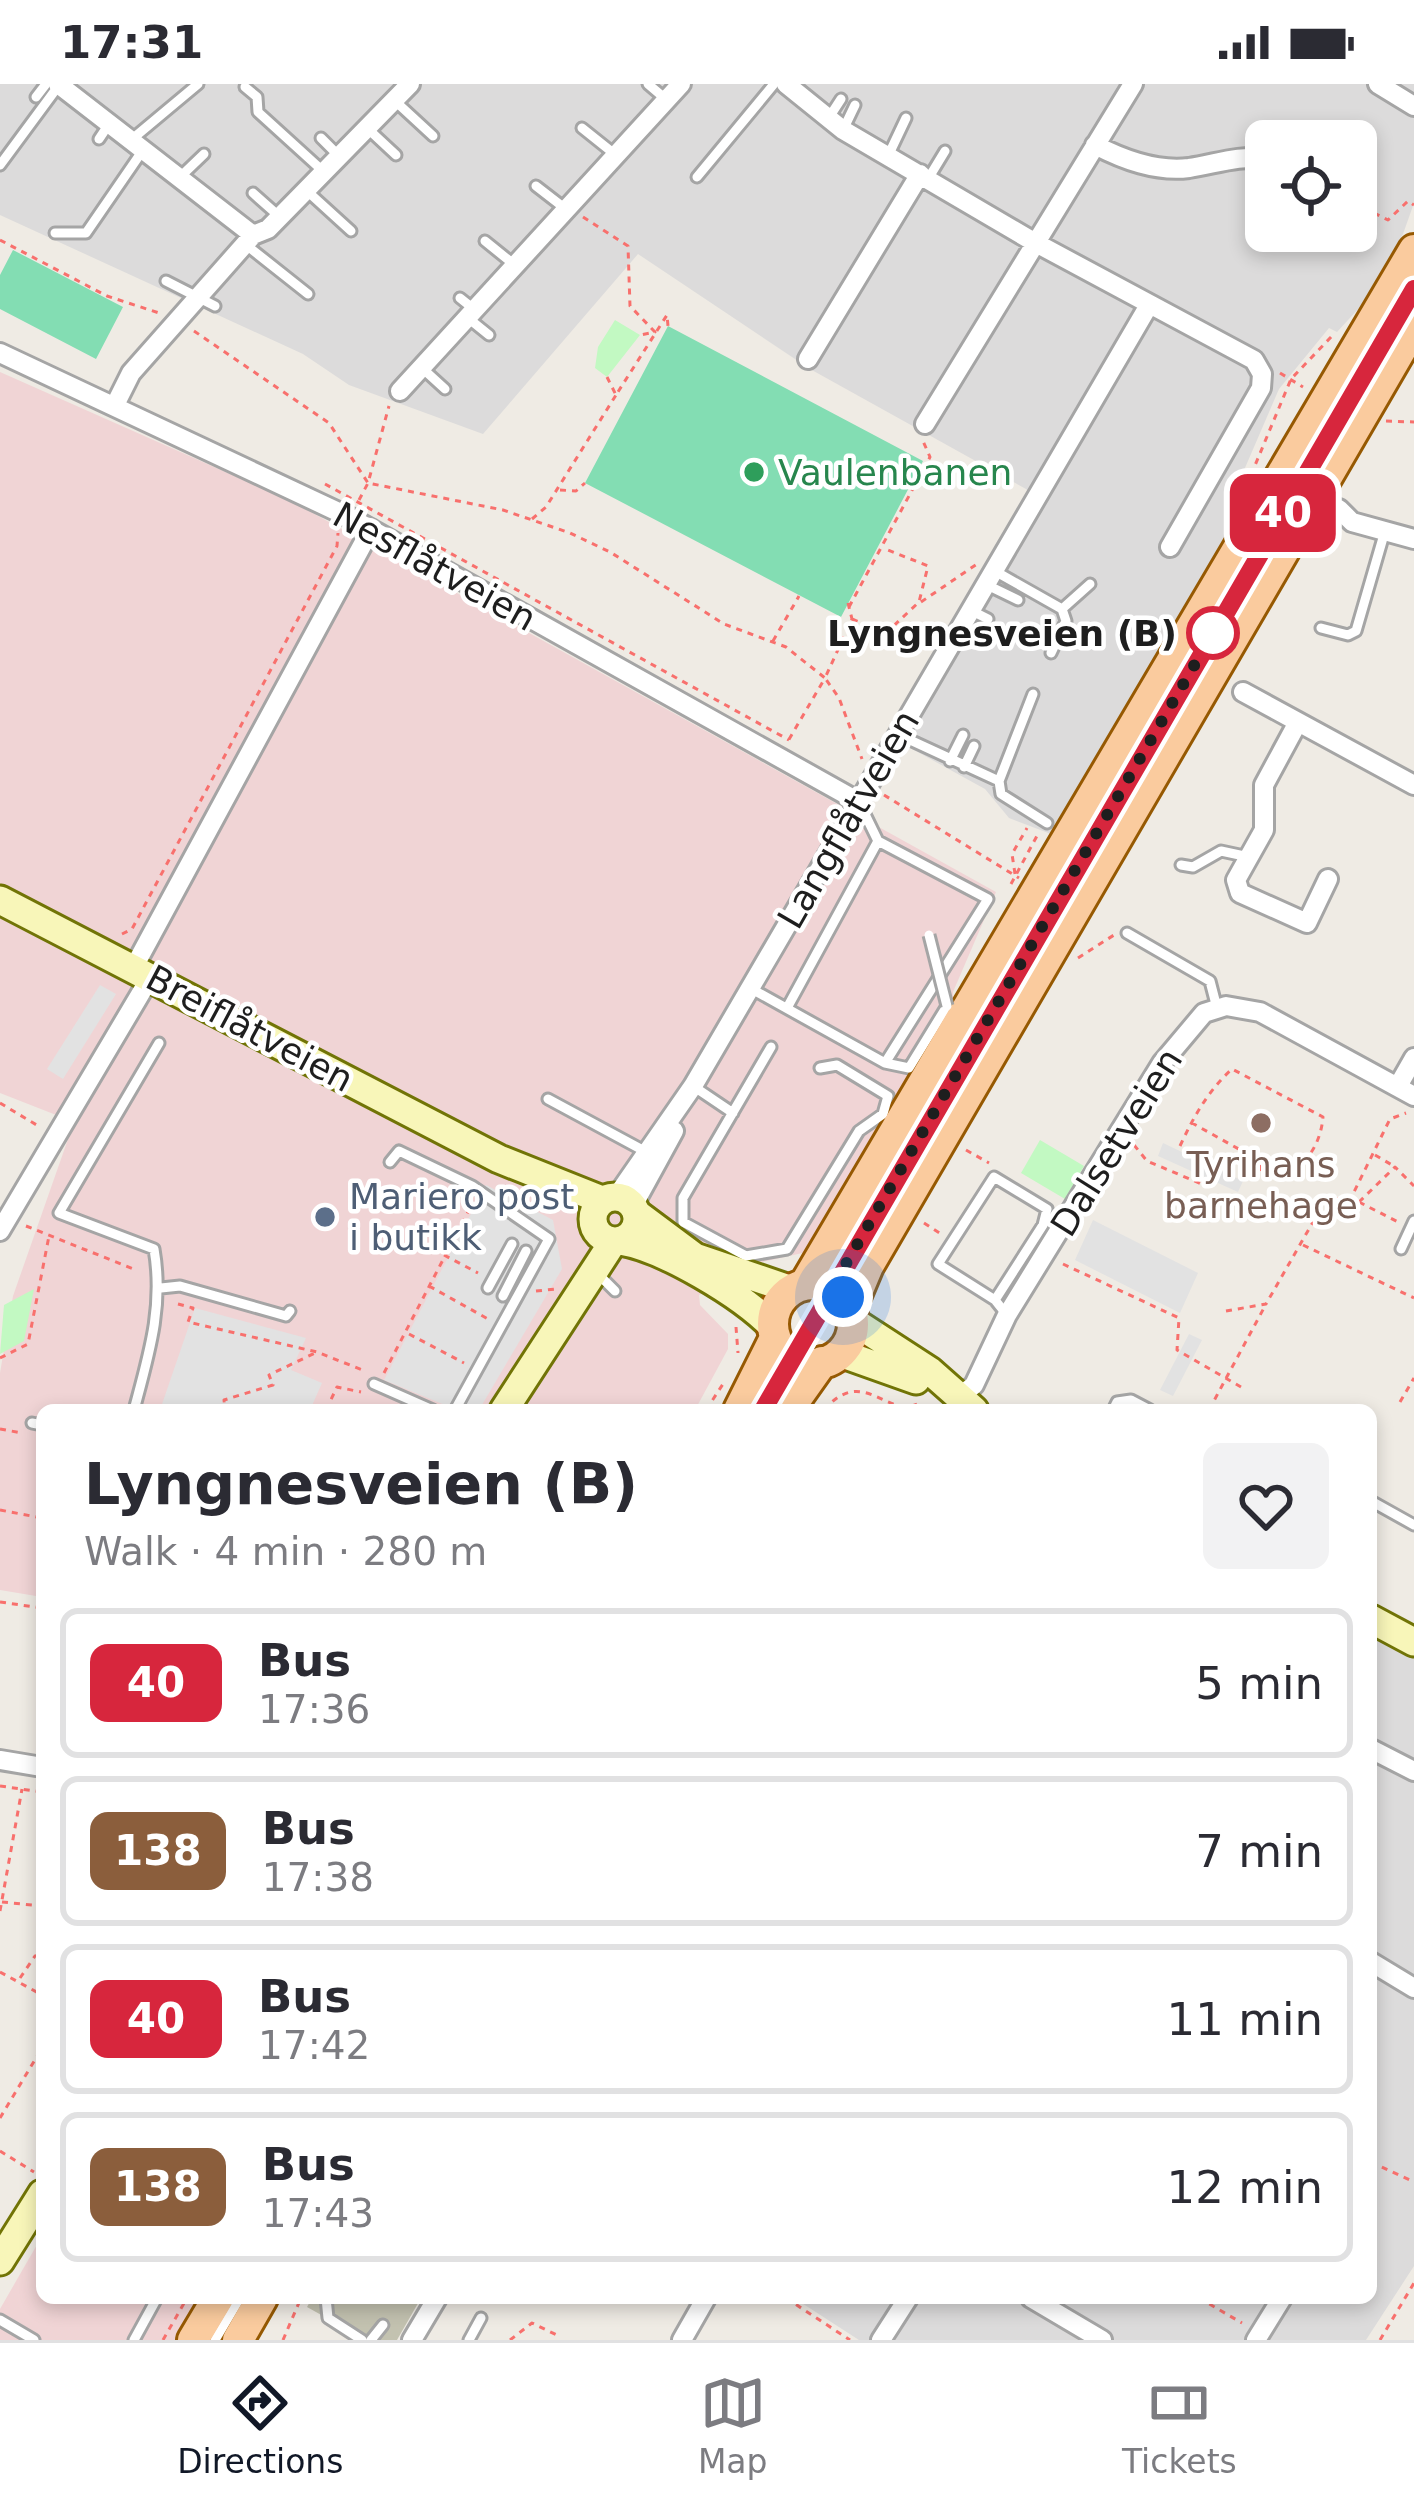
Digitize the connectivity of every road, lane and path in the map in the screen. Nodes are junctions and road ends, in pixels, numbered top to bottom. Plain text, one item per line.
1 (46, 84) edge
2 (198, 84) edge
3 (410, 84) edge
4 (648, 84) edge
5 (682, 84) edge
6 (774, 84) edge
7 (786, 84) edge
8 (1132, 84) edge
9 (1378, 84) edge
10 (59, 85) edge
11 (244, 87) edge
12 (36, 97) dead end
13 (841, 99) dead end
14 (394, 100) junction
15 (668, 101) junction
16 (855, 105) dead end
17 (1414, 106) edge
18 (905, 118) dead end
19 (836, 125) junction
20 (367, 128) junction
21 (582, 128) dead end
22 (433, 136) dead end
23 (321, 138) dead end
24 (137, 145) junction
25 (1095, 146) junction
26 (945, 151) dead end
27 (203, 154) dead end
28 (396, 154) dead end
29 (339, 156) junction
30 (617, 156) junction
31 (888, 156) junction
32 (1245, 156) edge
33 (0, 165) edge
34 (324, 172) junction
35 (924, 176) junction
36 (697, 177) dead end
37 (179, 178) junction
38 (536, 185) dead end
39 (306, 190) junction
40 (253, 193) dead end
41 (1414, 205) edge
42 (568, 209) junction
43 (1377, 214) edge
44 (280, 217) junction
45 (351, 231) dead end
46 (56, 233) dead end
47 (0, 240) edge
48 (249, 240) junction
49 (485, 241) dead end
50 (1034, 242) junction
51 (1414, 250) edge
52 (518, 270) junction
53 (166, 280) dead end
54 (1414, 289) edge
55 (308, 294) dead end
56 (207, 302) junction
57 (1149, 305) junction
58 (467, 309) junction
59 (177, 321) junction
60 (668, 326) dead end
61 (1414, 327) edge
62 (656, 332) junction
63 (489, 334) dead end
64 (640, 335) dead end
65 (1330, 336) dead end
66 (0, 353) edge
67 (808, 359) dead end
68 (422, 360) junction
69 (1254, 360) junction
70 (608, 377) dead end
71 (1291, 380) junction
72 (445, 389) dead end
73 (1310, 390) dead end
74 (400, 391) joint
75 (616, 394) junction
76 (115, 405) junction
77 (1381, 419) dead end
78 (1414, 422) edge
79 (926, 424) joint
80 (1250, 479) dead end
81 (368, 483) junction
82 (585, 483) dead end
83 (556, 490) junction
84 (1339, 509) dead end
85 (349, 517) junction
86 (531, 520) junction
87 (1380, 524) junction
88 (371, 529) junction
89 (1414, 539) edge
90 (881, 547) junction
91 (1170, 547) dead end
92 (998, 570) junction
93 (1090, 584) dead end
94 (799, 596) dead end
95 (1018, 600) dead end
96 (919, 602) junction
97 (1062, 609) junction
98 (852, 619) junction
99 (1322, 628) dead end
100 (773, 642) junction
101 (1051, 653) dead end
102 (825, 678) junction
103 (1243, 692) dead end
104 (1033, 694) dead end
105 (1298, 722) junction
106 (898, 734) junction
107 (963, 735) dead end
108 (974, 746) dead end
109 (780, 759) junction
110 (950, 761) junction
111 (964, 767) junction
112 (877, 768) junction
113 (999, 782) junction
114 (1414, 785) edge
115 (859, 802) junction
116 (1036, 816) junction
117 (1047, 823) dead end
118 (878, 841) junction
119 (1033, 841) dead end
120 (1250, 857) junction
121 (1181, 865) dead end
122 (1015, 875) junction
123 (1328, 879) dead end
124 (1025, 882) dead end
125 (0, 900) edge
126 (1127, 933) dead end
127 (929, 935) dead end
128 (119, 936) dead end
129 (142, 972) junction
130 (750, 988) junction
131 (787, 1008) junction
132 (1217, 1008) junction
133 (159, 1043) dead end
134 (771, 1047) dead end
135 (1414, 1058) edge
136 (886, 1063) junction
137 (820, 1068) dead end
138 (693, 1086) junction
139 (1407, 1098) edge
140 (548, 1099) dead end
141 (0, 1103) edge
142 (733, 1113) junction
143 (1192, 1123) junction
144 (1121, 1132) junction
145 (50, 1133) dead end
146 (1180, 1146) dead end
147 (1373, 1154) junction
148 (654, 1156) junction
149 (390, 1162) dead end
150 (1395, 1167) junction
151 (1204, 1185) dead end
152 (1414, 1186) edge
153 (1351, 1198) junction
154 (1359, 1202) junction
155 (472, 1204) dead end
156 (614, 1219) junction
157 (20, 1223) dead end
158 (924, 1223) dead end
159 (1412, 1225) edge
160 (0, 1231) edge
161 (49, 1236) junction
162 (950, 1243) junction
163 (512, 1244) dead end
164 (1301, 1245) junction
165 (1401, 1249) dead end
166 (526, 1250) dead end
167 (1056, 1261) dead end
168 (588, 1267) junction
169 (136, 1270) dead end
170 (429, 1286) junction
171 (161, 1288) junction
172 (488, 1288) dead end
173 (615, 1292) dead end
174 (503, 1296) dead end
175 (826, 1298) junction
176 (1414, 1298) edge
177 (178, 1304) dead end
178 (1266, 1304) junction
179 (1001, 1308) junction
180 (290, 1311) dead end
181 (1226, 1311) dead end
182 (490, 1319) dead end
183 (730, 1320) dead end
184 (407, 1333) junction
185 (801, 1348) junction
186 (317, 1352) junction
187 (987, 1352) junction
188 (0, 1358) edge
189 (738, 1358) dead end
190 (466, 1364) dead end
191 (930, 1371) junction
192 (729, 1374) dead end
193 (1225, 1378) junction
194 (1414, 1378) edge
195 (374, 1384) dead end
196 (338, 1387) dead end
197 (1241, 1387) dead end
198 (1408, 1388) junction
199 (1414, 1392) edge
200 (922, 1398) dead end
201 (1400, 1402) dead end
202 (135, 1404) edge
203 (224, 1404) edge
204 (329, 1404) edge
205 (419, 1404) edge
206 (458, 1404) edge
207 (507, 1404) edge
208 (710, 1404) edge
209 (745, 1404) edge
210 (767, 1404) edge
211 (789, 1404) edge
212 (832, 1404) edge
213 (899, 1404) edge
214 (914, 1404) edge
215 (954, 1404) edge
216 (957, 1404) edge
217 (960, 1404) edge
218 (1212, 1404) edge
219 (1377, 1505) edge
220 (0, 1510) edge
221 (36, 1517) edge
222 (1414, 1525) edge
223 (0, 1602) edge
224 (36, 1607) edge
225 (1377, 1622) edge
226 (1414, 1642) edge
227 (1377, 1752) edge
228 (0, 1760) edge
229 (36, 1766) edge
230 (1414, 1772) edge
231 (0, 1786) edge
232 (22, 1789) junction
233 (36, 1791) edge
234 (1, 1901) edge
235 (36, 1905) edge
236 (0, 1911) edge
237 (36, 1955) edge
238 (1377, 1966) edge
239 (0, 1972) edge
240 (18, 1980) junction
241 (1414, 1988) edge
242 (36, 1991) edge
243 (36, 2058) edge
244 (0, 2118) edge
245 (0, 2150) edge
246 (1377, 2165) edge
247 (1414, 2182) edge
248 (36, 2201) edge
249 (36, 2207) edge
250 (0, 2261) edge
251 (1414, 2283) edge
252 (154, 2304) edge
253 (184, 2304) edge
254 (214, 2304) edge
255 (236, 2304) edge
256 (259, 2304) edge
257 (299, 2304) edge
258 (327, 2304) edge
259 (433, 2304) edge
260 (703, 2304) edge
261 (795, 2304) edge
262 (904, 2304) edge
263 (1041, 2304) edge
264 (1208, 2304) edge
265 (1278, 2304) edge
266 (481, 2318) dead end
267 (0, 2320) edge
268 (383, 2324) dead end
269 (1258, 2337) edge
270 (561, 2338) edge
271 (34, 2340) edge
272 (134, 2340) edge
273 (164, 2340) edge
274 (193, 2340) edge
275 (215, 2340) edge
276 (238, 2340) edge
277 (283, 2340) edge
278 (367, 2340) edge
279 (412, 2340) edge
280 (469, 2340) edge
281 (510, 2340) edge
282 (682, 2340) edge
283 (850, 2340) edge
284 (881, 2340) edge
285 (1102, 2340) edge
286 (1380, 2340) edge

1 - 12 lane
2 - 24 lane
3 - 14 street
4 - 15 lane
5 - 15 street
6 - 36 lane
7 - 19 street
8 - 25 street
9 - 17 street
10 - 24 street
10 - 33 lane
11 - 34 lane
13 - 19 lane
14 - 20 street
14 - 22 lane
15 - 30 street
16 - 19 lane
18 - 31 lane
19 - 31 street
20 - 28 lane
20 - 29 street
21 - 30 lane
23 - 29 lane
24 - 37 street
24 - 46 lane
25 - 32 street
25 - 50 street
26 - 35 lane
27 - 37 lane
29 - 34 street
30 - 42 street
31 - 35 street
34 - 39 street
35 - 50 street
35 - 67 street
37 - 48 street
38 - 42 lane
39 - 44 street
39 - 45 lane
40 - 44 lane
41 - 43 path
42 - 52 street
42 - 62 path
44 - 48 street
47 - 59 path
48 - 55 lane
48 - 56 street
49 - 52 lane
50 - 57 street
50 - 79 street
51 - 175 main road
52 - 58 street
53 - 56 lane
54 - 175 lane
56 - 59 street
57 - 69 street
57 - 92 street, Langflåtveien
58 - 63 lane
58 - 68 street
59 - 76 street
59 - 81 path
60 - 62 path
61 - 175 main road
62 - 64 path
62 - 75 path
65 - 71 path
66 - 76 street, Nesflåtveien
68 - 72 lane
68 - 74 street
69 - 71 path
69 - 91 street
70 - 75 path
71 - 73 path
71 - 80 path
74 - 81 path
75 - 83 path
76 - 85 street, Nesflåtveien
77 - 78 path
79 - 90 path
81 - 85 path
81 - 86 path
82 - 83 path
83 - 86 path
84 - 87 street
85 - 88 street, Nesflåtveien
85 - 128 path
86 - 100 path
87 - 89 street
87 - 99 lane
88 - 109 street, Nesflåtveien
88 - 129 street
90 - 96 path
90 - 98 path
92 - 95 lane
92 - 96 path
92 - 97 lane
92 - 106 street, Langflåtveien
93 - 97 lane
94 - 100 path
96 - 98 path
97 - 101 lane
98 - 102 path
100 - 102 path
102 - 109 path
102 - 112 path
103 - 105 street
104 - 113 lane
105 - 114 street
105 - 120 street
106 - 110 lane
106 - 112 street, Langflåtveien
107 - 110 lane
108 - 111 lane
109 - 115 street, Nesflåtveien
110 - 111 lane
111 - 113 lane
112 - 115 street, Langflåtveien
112 - 122 path
113 - 116 lane
115 - 118 lane
115 - 130 street, Langflåtveien
116 - 117 lane
116 - 122 path
118 - 131 lane
118 - 136 lane
119 - 122 path
120 - 121 lane
120 - 123 street
122 - 124 path
125 - 129 street, Breiflåtveien
126 - 132 lane
127 - 136 lane, bridge
129 - 156 street, Breiflåtveien
129 - 160 street
130 - 131 lane
130 - 138 street, Langflåtveien
131 - 136 lane
132 - 139 street
132 - 144 street, Dalsetveien
133 - 171 lane
134 - 142 lane
135 - 139 street
137 - 142 lane
138 - 142 lane
138 - 148 street, Langflåtveien
139 - 147 path
140 - 148 lane
141 - 145 path
143 - 143 path
143 - 146 path
144 - 151 path
144 - 179 street, Dalsetveien
147 - 150 path
147 - 153 path
148 - 156 street, Langflåtveien
149 - 206 lane
150 - 152 path
150 - 154 path
153 - 154 path
153 - 164 path
154 - 159 path
155 - 170 path
156 - 168 street, Langflåtveien
156 - 175 street, Breiflåtveien
156 - 185 street, Breiflåtveien
157 - 161 path
158 - 162 path
159 - 165 lane
161 - 169 path
161 - 188 path
162 - 179 lane
162 - 179 lane
163 - 172 lane
164 - 176 path
164 - 178 path
166 - 174 lane
167 - 193 path
168 - 173 lane
168 - 207 street, Langflåtveien
170 - 182 path
170 - 184 path
171 - 180 lane
171 - 202 lane
175 - 185 main road
175 - 185 main road
175 - 191 street, Breiflåtveien
177 - 186 path
178 - 181 path
178 - 193 path
179 - 187 street, Dalsetveien
183 - 189 path
184 - 186 path
184 - 190 path
185 - 209 main road
185 - 210 lane
185 - 211 main road
185 - 215 street, Breiflåtveien
186 - 203 path
187 - 191 street
187 - 217 street, Dalsetveien
191 - 216 street, Breiflåtveien
192 - 208 path
193 - 197 path
193 - 218 path
194 - 198 path
195 - 205 lane
196 - 204 path
198 - 199 path
198 - 201 path
200 - 214 path
212 - 213 path
219 - 222 lane
220 - 221 path
223 - 224 path
225 - 226 street
227 - 230 street
228 - 229 street
231 - 232 path
232 - 233 path
232 - 234 path
234 - 235 path
234 - 236 path
237 - 240 path
238 - 241 street
239 - 240 path
240 - 242 path
243 - 244 path
245 - 248 path
246 - 247 path
249 - 250 street
251 - 286 path
252 - 272 lane
253 - 273 path
254 - 274 main road
255 - 275 lane
256 - 276 main road
257 - 277 path
258 - 278 lane
259 - 279 street
260 - 282 street
261 - 283 path
262 - 284 street
263 - 285 street
264 - 269 path
265 - 269 street
266 - 280 lane
267 - 271 lane
268 - 278 lane
270 - 281 path

